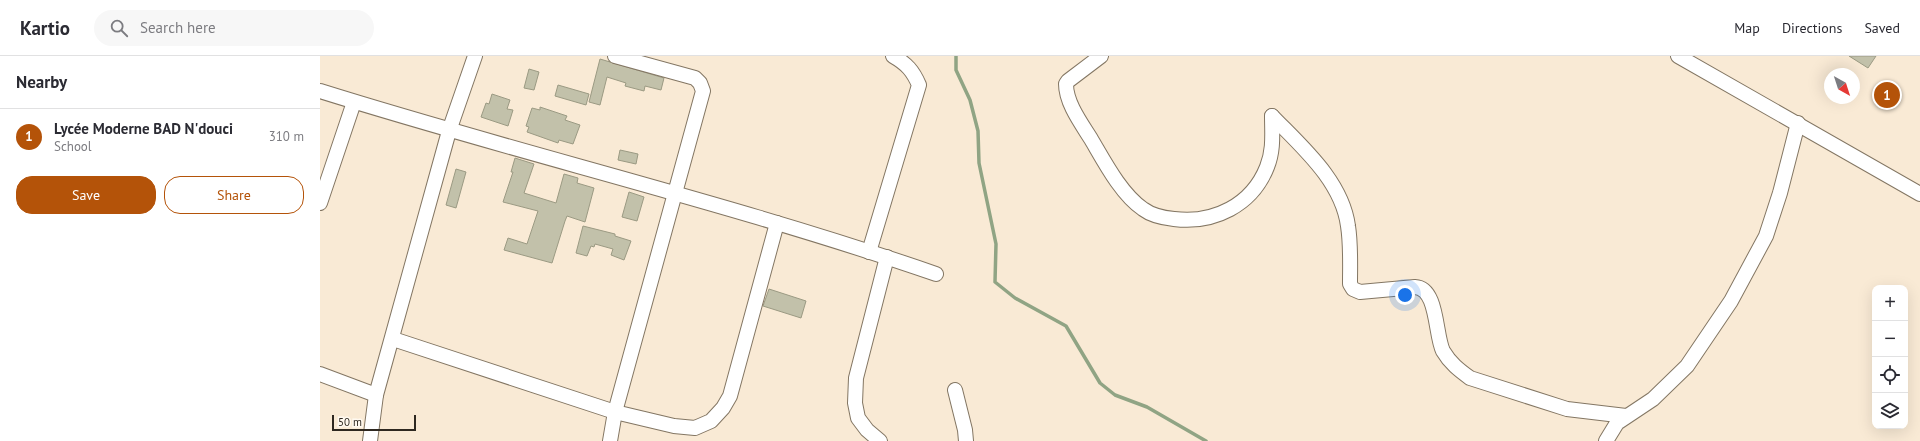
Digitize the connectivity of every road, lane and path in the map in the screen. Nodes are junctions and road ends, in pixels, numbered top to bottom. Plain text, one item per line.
1 (475, 56) edge
2 (615, 56) edge
3 (894, 56) edge
4 (1101, 56) edge
5 (1678, 56) edge
6 (320, 91) edge
7 (354, 102) junction
8 (1798, 123) junction
9 (449, 131) junction
10 (1920, 192) edge
11 (674, 193) junction
12 (320, 203) edge
13 (777, 223) junction
14 (869, 252) junction
15 (887, 257) junction
16 (936, 274) dead end
17 (393, 339) junction
18 (320, 374) edge
19 (955, 390) dead end
20 (376, 395) junction
21 (615, 412) junction
22 (1626, 416) junction
23 (370, 441) edge
24 (610, 441) edge
25 (880, 441) edge
26 (966, 441) edge
27 (1606, 441) edge

1 - 9 street
2 - 11 street
3 - 14 street
4 - 22 street
5 - 8 street
6 - 7 street
7 - 9 street
7 - 12 street
8 - 10 street
8 - 22 street
9 - 11 street
9 - 17 street
11 - 13 street
11 - 21 street
13 - 14 street
13 - 21 street
14 - 15 street
15 - 16 street
15 - 25 street
17 - 20 street
17 - 21 street
18 - 20 street
19 - 26 street
20 - 23 street
21 - 24 street
22 - 27 street

